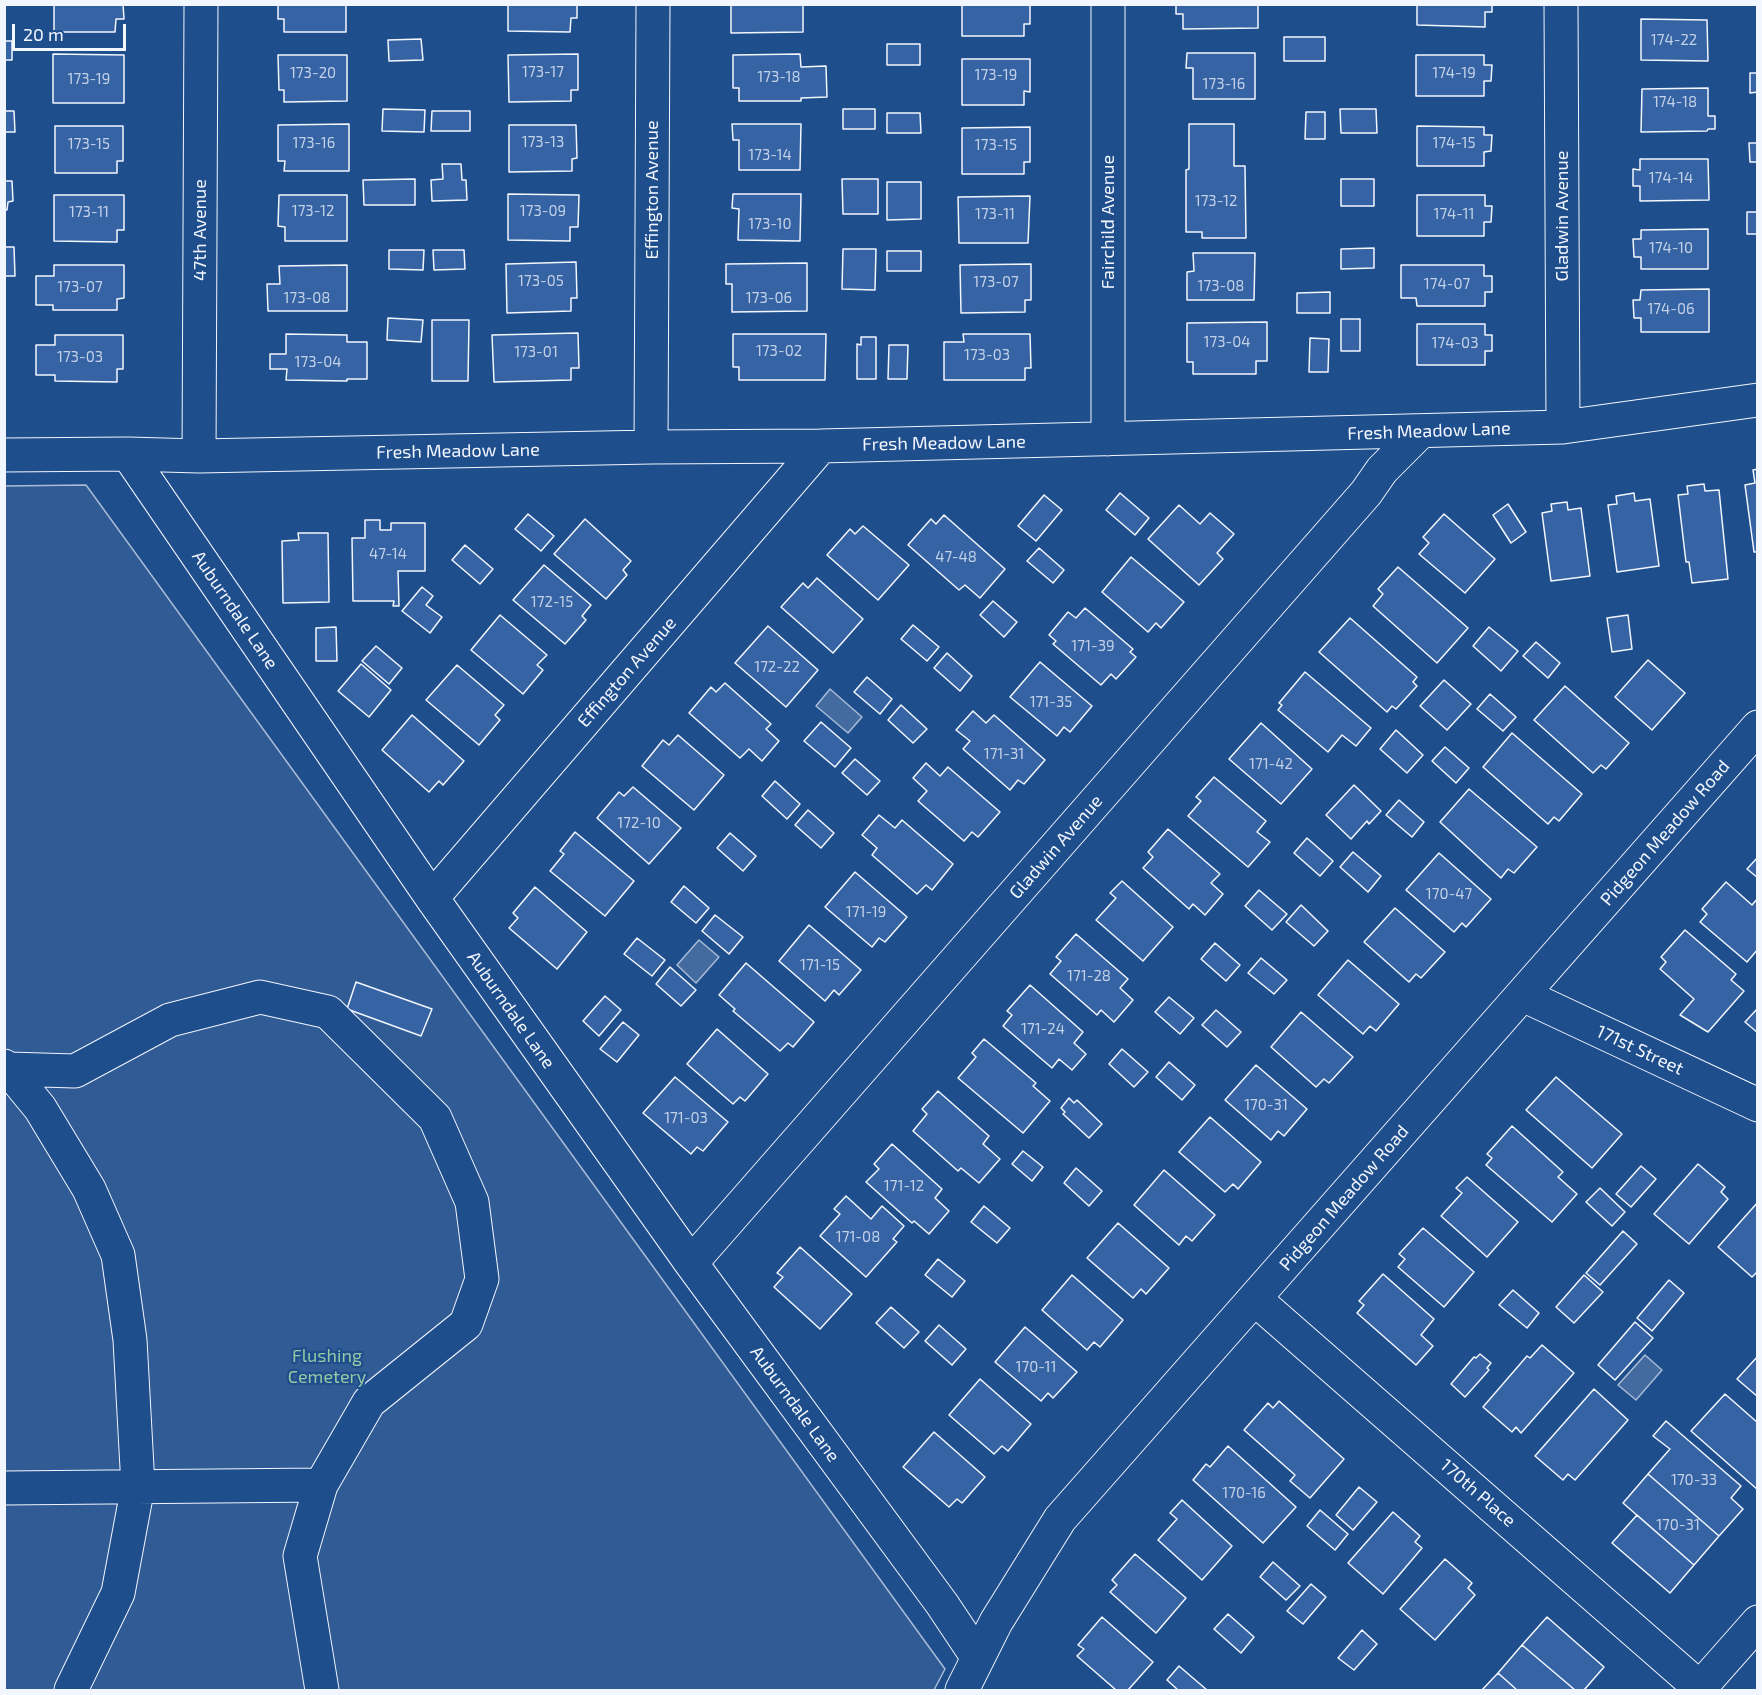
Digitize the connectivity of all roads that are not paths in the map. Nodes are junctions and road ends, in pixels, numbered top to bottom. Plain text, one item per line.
1 (201, 4) edge
2 (653, 4) edge
3 (1108, 4) edge
4 (1561, 4) edge
5 (1758, 400) edge
6 (1563, 427) junction
7 (1420, 432) junction
8 (1108, 439) junction
9 (821, 446) junction
10 (651, 447) junction
11 (128, 454) junction
12 (4, 455) edge
13 (199, 456) junction
14 (1758, 727) edge
15 (432, 898) junction
16 (1523, 995) junction
17 (6, 1067) edge
18 (1758, 1105) edge
19 (691, 1263) junction
20 (1255, 1299) junction
21 (321, 1485) junction
22 (138, 1486) junction
23 (4, 1488) edge
24 (1758, 1623) edge
25 (978, 1658) junction
26 (1699, 1689) edge
27 (71, 1690) edge
28 (322, 1690) edge
29 (962, 1690) edge

1 - 13 street, 47th Avenue
2 - 10 street, Effington Avenue
3 - 8 street, Fairchild Avenue
4 - 6 street, Gladwin Avenue
5 - 6 street, Fresh Meadow Lane
6 - 7 street, Fresh Meadow Lane
7 - 8 street, Fresh Meadow Lane
7 - 19 street, Gladwin Avenue
8 - 9 street, Fresh Meadow Lane
9 - 10 street, Fresh Meadow Lane
9 - 15 street, Effington Avenue
10 - 13 street, Fresh Meadow Lane
11 - 12 street
11 - 13 street, Fresh Meadow Lane
11 - 15 street, Auburndale Lane
14 - 16 street, Pidgeon Meadow Road
15 - 19 street, Auburndale Lane
16 - 18 street, 171st Street
16 - 20 street, Pidgeon Meadow Road
17 - 21 street
17 - 22 street
19 - 25 street, Auburndale Lane
20 - 25 street, Pidgeon Meadow Road
20 - 26 street, 170th Place
21 - 22 street
21 - 28 street
22 - 23 street
22 - 27 street
24 - 26 street
25 - 29 street, Pidgeon Meadow Road

